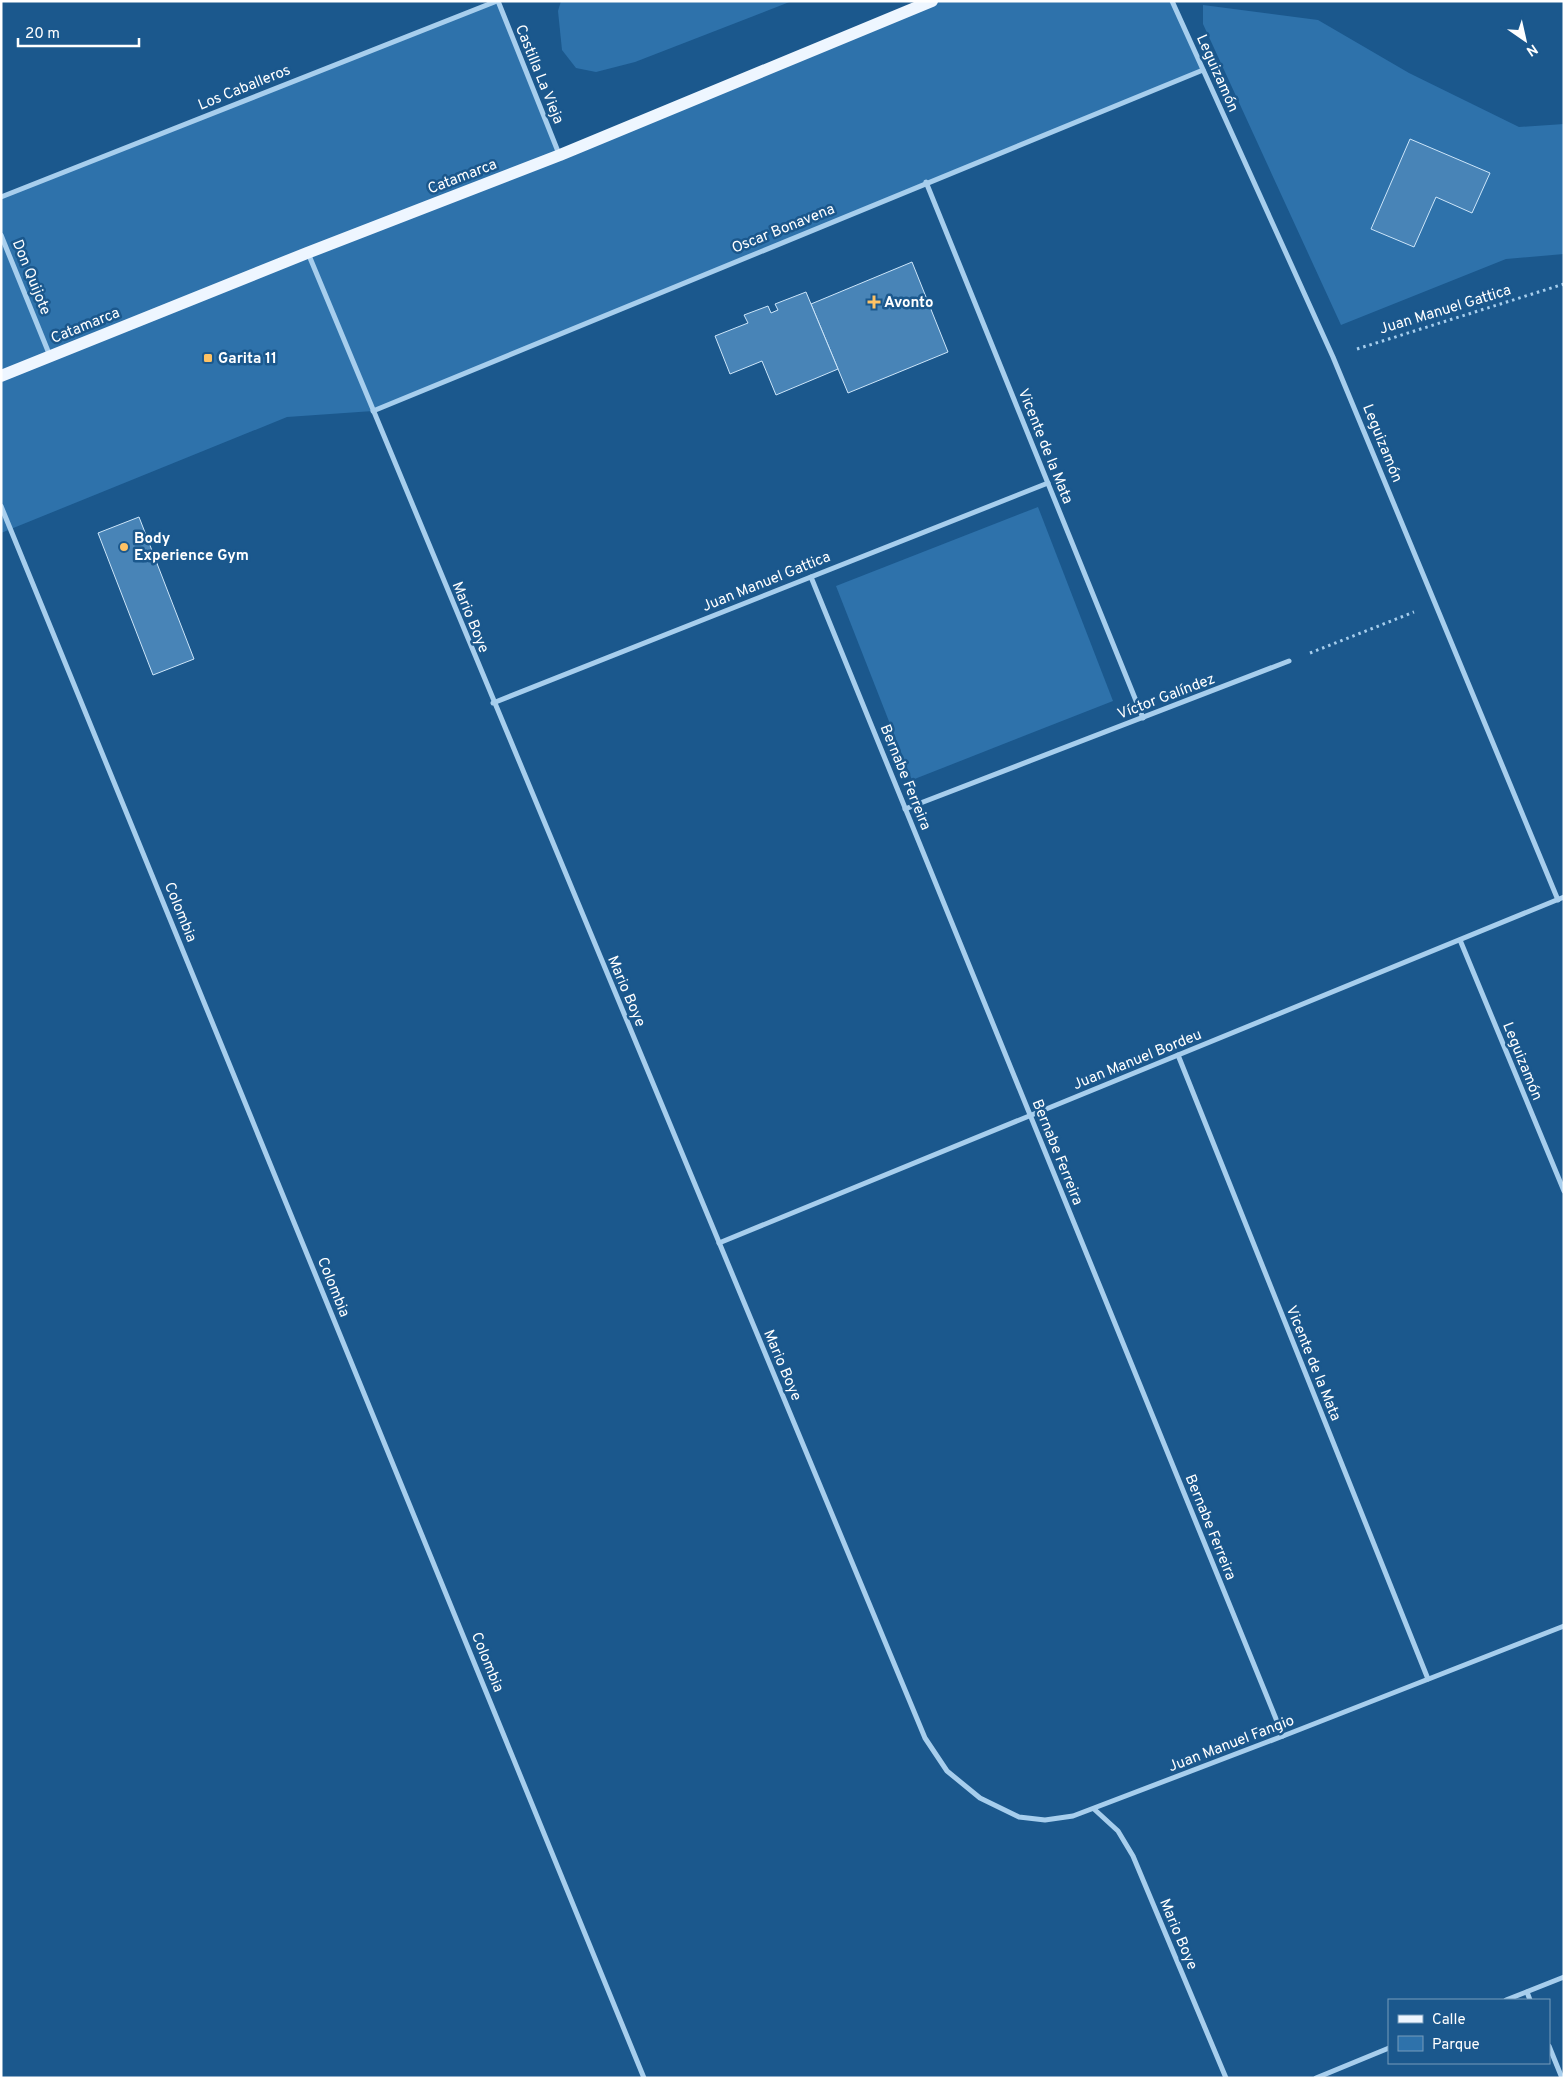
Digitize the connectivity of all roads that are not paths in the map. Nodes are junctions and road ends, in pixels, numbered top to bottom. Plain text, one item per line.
1 (497, 1) edge
2 (932, 1) edge
3 (1172, 1) edge
4 (1203, 70) junction
5 (560, 155) junction
6 (926, 182) junction
7 (1, 197) edge
8 (1, 235) edge
9 (308, 253) junction
10 (50, 356) junction
11 (1, 376) edge
12 (373, 411) junction
13 (1048, 483) junction
14 (1, 506) edge
15 (811, 577) junction
16 (1289, 661) road end
17 (493, 703) junction
18 (1143, 718) junction
19 (905, 809) junction
20 (1561, 898) edge
21 (1460, 940) junction
22 (1178, 1055) junction
23 (1030, 1116) junction
24 (1564, 1191) edge
25 (719, 1243) junction
26 (1564, 1626) edge
27 (1428, 1679) junction
28 (1283, 1736) junction
29 (925, 1738) joint
30 (1094, 1809) junction
31 (1564, 1977) edge
32 (1527, 1992) junction
33 (1509, 1999) edge
34 (1530, 1999) edge
35 (1388, 2048) edge
36 (1550, 2048) edge
37 (644, 2078) edge
38 (1226, 2078) edge
39 (1316, 2078) edge
40 (1562, 2078) edge

1 - 5 street, Castilla La Vieja
1 - 7 street, Los Caballeros
2 - 5 main road, Catamarca
3 - 4 street, Leguizamón
4 - 6 street, Oscar Bonavena
4 - 20 street, Leguizamón
5 - 9 main road, Catamarca
6 - 12 street, Oscar Bonavena
6 - 13 street, Vicente de la Mata
8 - 10 street, Don Quijote
9 - 10 main road, Catamarca
9 - 12 street, Mario Boye
10 - 11 main road, Catamarca
12 - 17 street, Mario Boye
13 - 15 street, Juan Manuel Gattica
13 - 18 street, Vicente de la Mata
14 - 37 street, Colombia
15 - 17 street, Juan Manuel Gattica
15 - 19 street, Bernabe Ferreira
16 - 18 street, Víctor Galíndez
17 - 25 street, Mario Boye
18 - 19 street, Víctor Galíndez
19 - 23 street, Bernabe Ferreira
20 - 21 street, Juan Manuel Bordeu
21 - 22 street, Juan Manuel Bordeu
21 - 24 street, Leguizamón
22 - 23 street, Juan Manuel Bordeu
22 - 27 street, Vicente de la Mata
23 - 25 street, Juan Manuel Bordeu
23 - 28 street, Bernabe Ferreira
25 - 29 street, Mario Boye
26 - 27 street, Juan Manuel Fangio
27 - 28 street, Juan Manuel Fangio
28 - 30 street, Juan Manuel Fangio
29 - 30 street, Juan Manuel Fangio
30 - 38 street, Mario Boye
31 - 32 street
32 - 33 street
32 - 34 street
35 - 39 street
36 - 40 street

